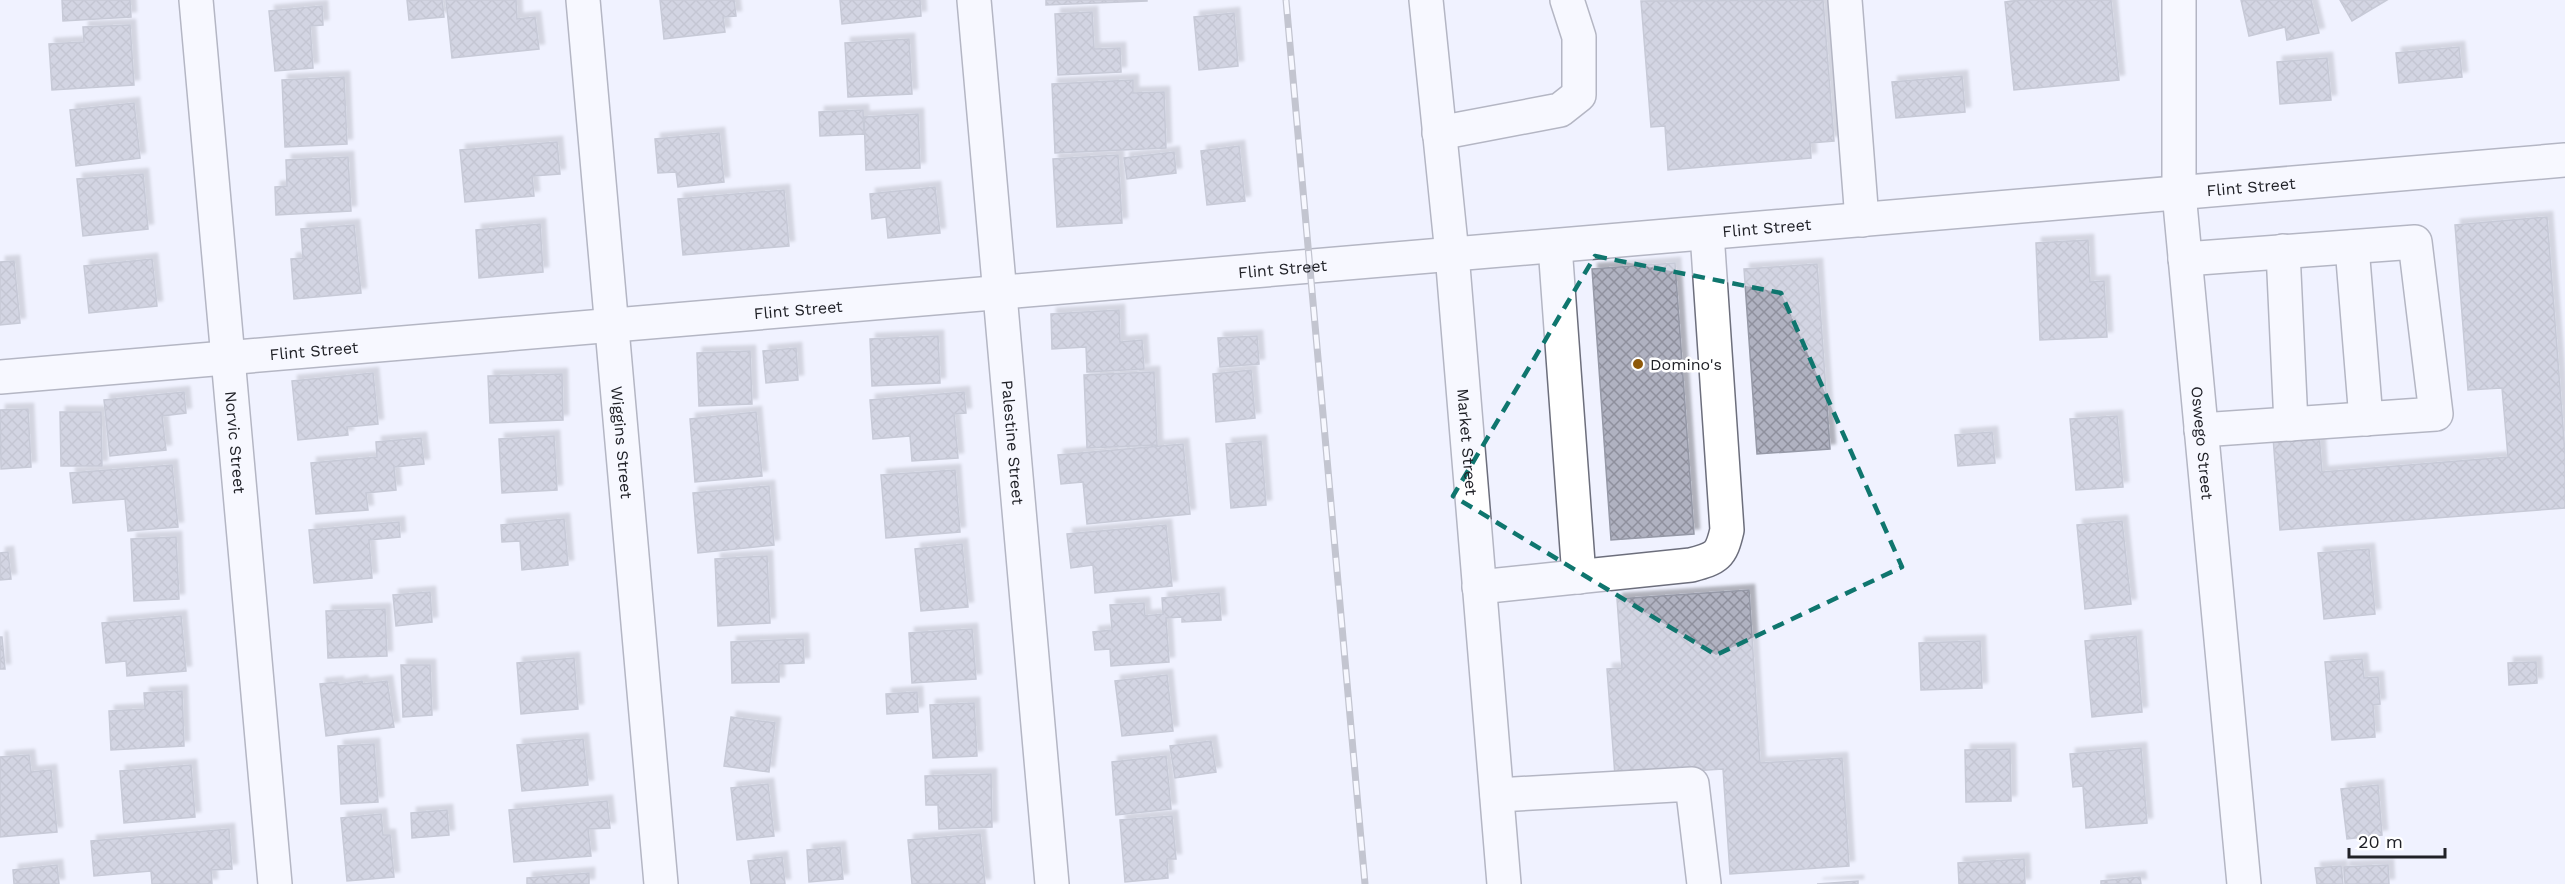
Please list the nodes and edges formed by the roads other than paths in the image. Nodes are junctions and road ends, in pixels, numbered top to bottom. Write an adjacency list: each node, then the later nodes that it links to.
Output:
1 (196, 0): 20 (street, Norvic Street)
2 (584, 0): 19 (street, Wiggins Street)
3 (974, 0): 18 (street, Palestine Street)
4 (1426, 0): 8 (street, Market Street)
5 (1567, 0): 8 (street)
6 (1845, 0): 11 (street)
7 (2179, 0): 10 (street, Oswego Street)
8 (1439, 133): 16 (street, Market Street)
9 (2565, 160): 10 (street, Flint Street)
10 (2179, 193): 11 (street, Flint Street); 17 (street, Oswego Street)
11 (1862, 220): 12 (street, Flint Street)
12 (1707, 233): 13 (street, Flint Street); 25 (street)
13 (1554, 246): 16 (street, Flint Street); 25 (street)
14 (2352, 246): 15 (street); 22 (street); 22 (street)
15 (2283, 251): 17 (street); 23 (street)
16 (1452, 254): 18 (street, Flint Street); 26 (street, Market Street)
17 (2185, 259): 24 (street, Oswego Street)
18 (1000, 292): 19 (street, Flint Street); 30 (street, Palestine Street)
19 (612, 325): 20 (street, Flint Street); 29 (street, Wiggins Street)
20 (228, 358): 21 (street, Flint Street); 28 (street, Norvic Street)
21 (0, 377)
22 (2366, 419): 23 (street)
23 (2291, 424): 24 (street)
24 (2201, 430): 33 (street, Oswego Street)
25 (1579, 577): 26 (street)
26 (1479, 587): 27 (street, Market Street)
27 (1497, 795): 31 (street, Market Street); 32 (street)
28 (275, 884)
29 (661, 884)
30 (1052, 884)
31 (1504, 884)
32 (1704, 884)
33 (2244, 884)

